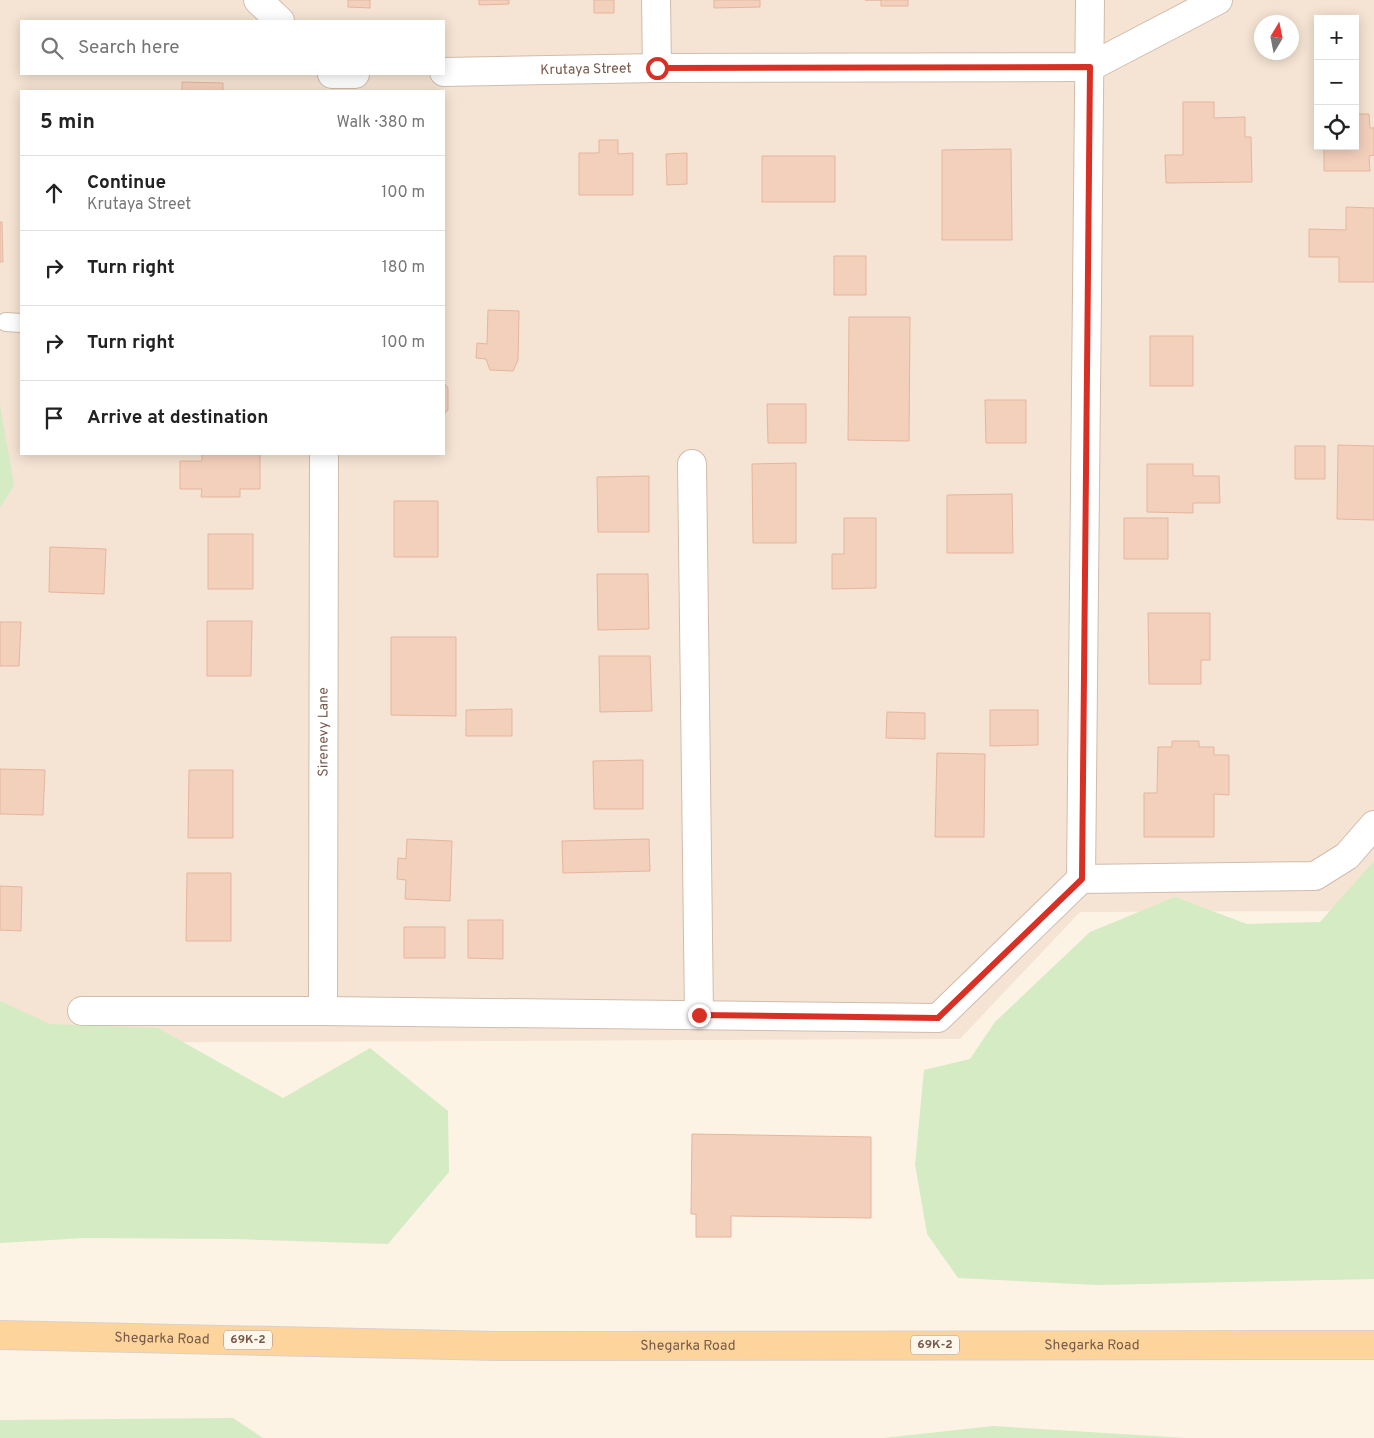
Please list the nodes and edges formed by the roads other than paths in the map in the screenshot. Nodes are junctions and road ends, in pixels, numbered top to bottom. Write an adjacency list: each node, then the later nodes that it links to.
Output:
1 (258, 0): 5 (street)
2 (656, 0): 7 (street)
3 (1090, 0): 6 (street)
4 (1218, 0): 6 (street)
5 (279, 20)
6 (1090, 67): 7 (street, Krutaya Street); 14 (street)
7 (657, 68): 8 (street, Krutaya Street)
8 (445, 72)
9 (333, 75): 10 (street)
10 (332, 90)
11 (324, 455): 16 (street, Sirenevy Lane)
12 (692, 464): 17 (street)
13 (1374, 825): 14 (street)
14 (1082, 879): 17 (street)
15 (82, 1011): 16 (street)
16 (323, 1011): 17 (street)
17 (699, 1015)
18 (0, 1335): 19 (main road, Shegarka Road / 69К-2)
19 (1374, 1345)

